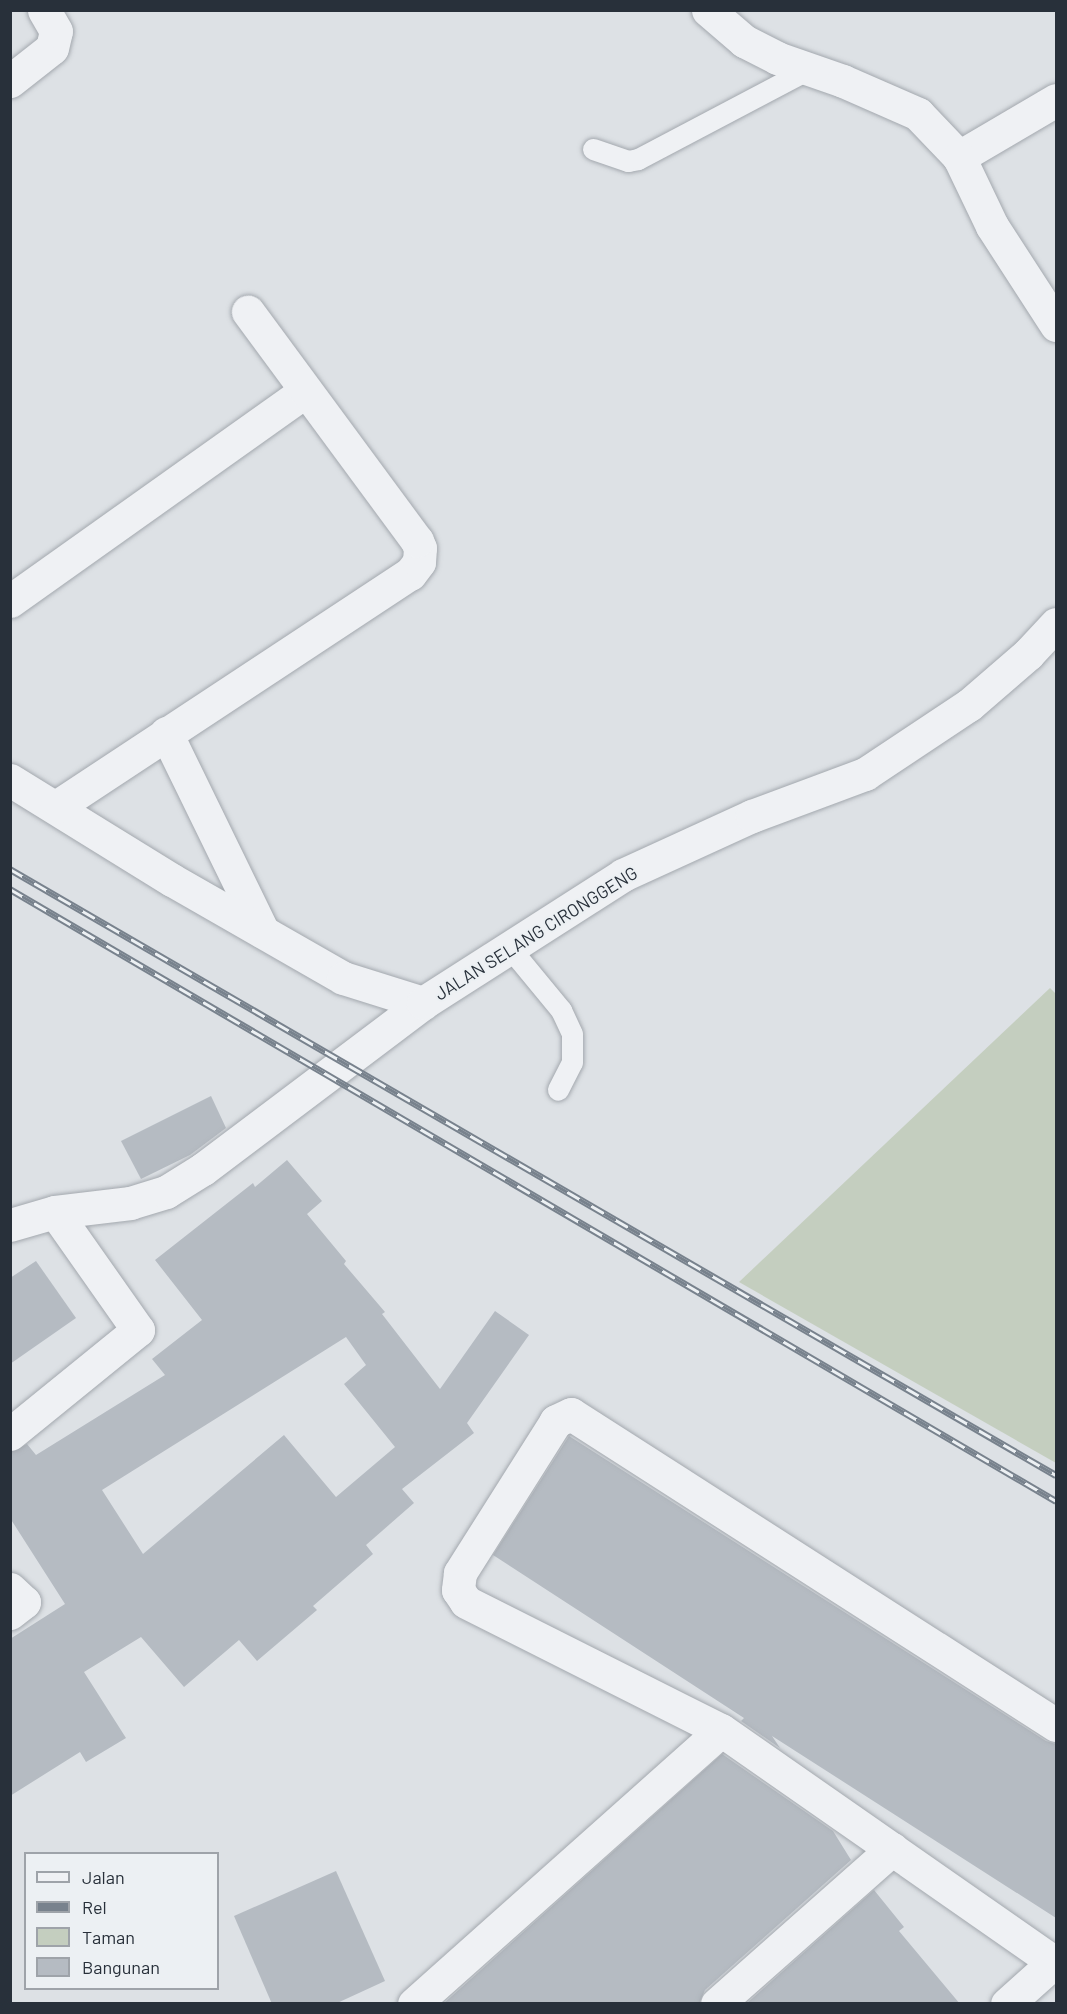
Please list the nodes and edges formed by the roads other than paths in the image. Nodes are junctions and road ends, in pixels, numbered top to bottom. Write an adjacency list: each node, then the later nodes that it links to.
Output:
1 (44, 10): 4 (street)
2 (708, 10): 3 (street)
3 (809, 69): 6 (lane); 7 (street)
4 (10, 81)
5 (1056, 100): 7 (street)
6 (593, 149)
7 (958, 157): 9 (street)
8 (248, 312): 10 (street)
9 (1056, 325)
10 (305, 391): 11 (street); 13 (street)
11 (10, 602)
12 (1056, 624): 17 (street, JALAN SELANG CIRONGGENG)
13 (166, 733): 15 (street); 16 (street)
14 (10, 780): 15 (street)
15 (56, 807): 16 (street)
16 (263, 932): 18 (street)
17 (508, 947): 18 (street, JALAN SELANG CIRONGGENG); 19 (lane)
18 (423, 1004): 20 (street, JALAN SELANG CIRONGGENG)
19 (558, 1090)
20 (55, 1212): 21 (street, JALAN SELANG CIRONGGENG); 22 (street)
21 (10, 1225)
22 (10, 1434)
23 (10, 1588): 24 (street)
24 (10, 1613)
25 (1056, 1725): 26 (street)
26 (721, 1730): 27 (street); 29 (street)
27 (892, 1849): 28 (street); 30 (street)
28 (1055, 1963): 31 (street)
29 (414, 2004)
30 (717, 2004)
31 (1007, 2004)

